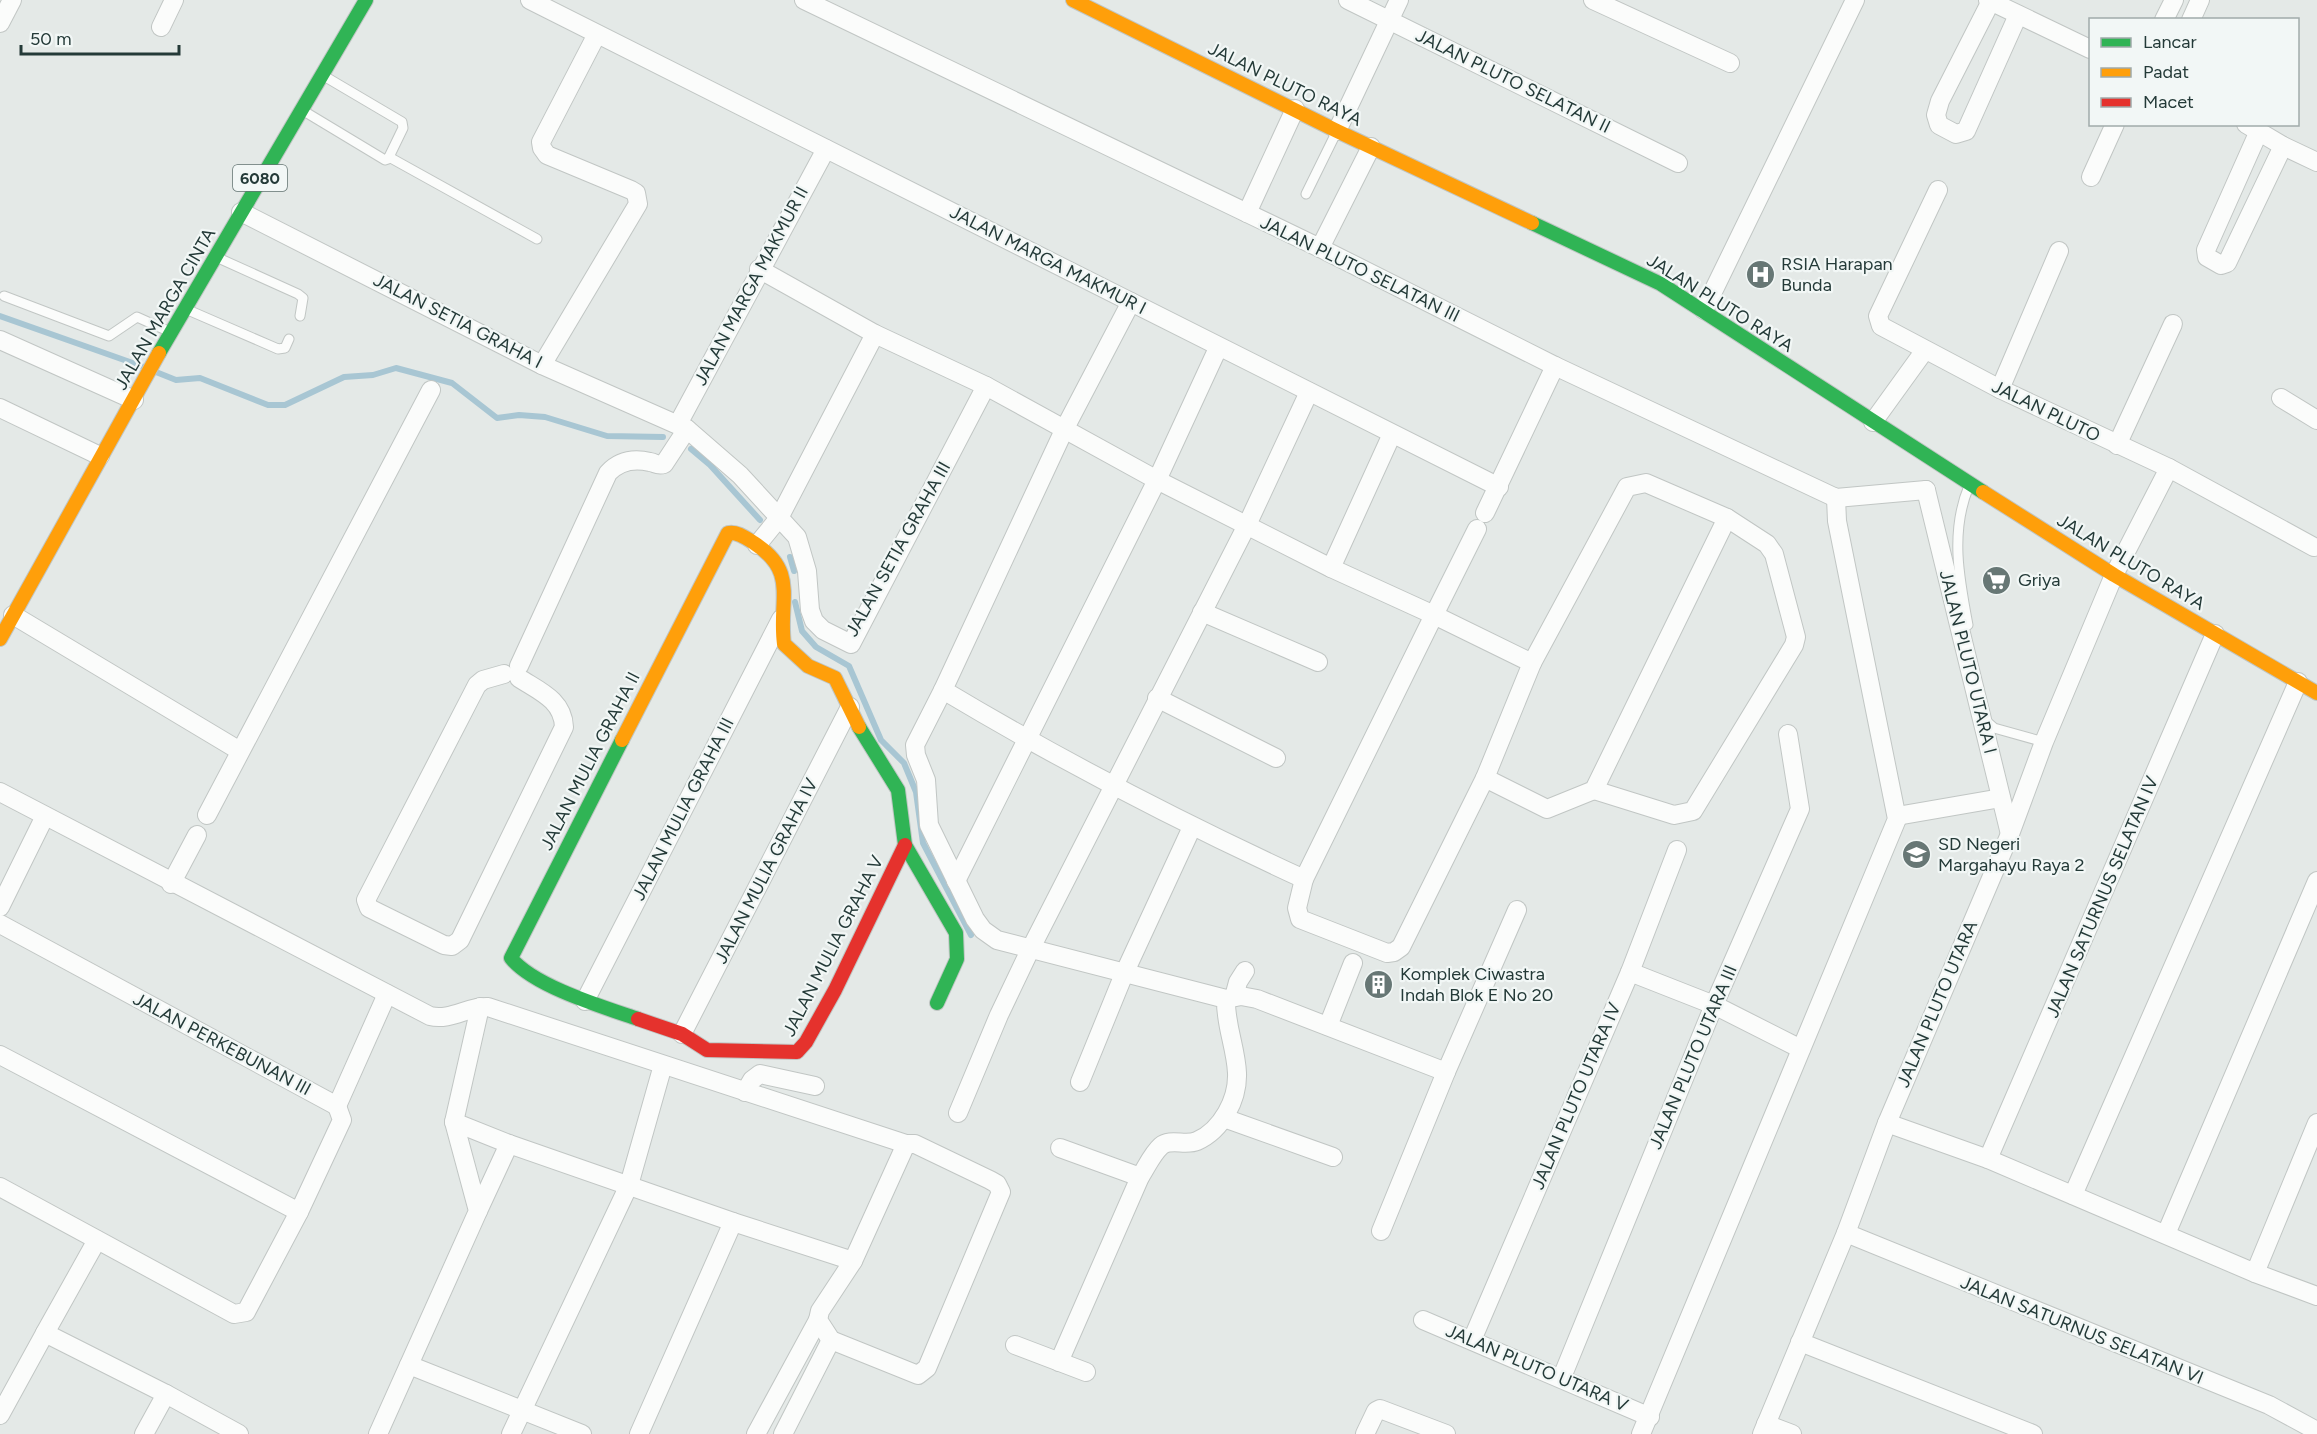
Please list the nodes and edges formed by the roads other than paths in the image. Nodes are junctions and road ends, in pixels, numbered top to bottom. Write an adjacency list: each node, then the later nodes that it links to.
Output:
1 (12, 0): 18 (street)
2 (174, 0): 19 (street)
3 (530, 0): 20 (street, JALAN MARGA MAKMUR I)
4 (804, 0): 39 (street, JALAN PLUTO SELATAN III)
5 (1072, 0): 25 (street, JALAN PLUTO RAYA)
6 (1348, 0): 17 (street, JALAN PLUTO SELATAN II)
7 (1399, 0): 17 (street)
8 (1593, 0): 22 (street)
9 (1855, 0): 48 (street)
10 (2174, 0): 15 (street)
11 (2200, 0): 16 (street)
12 (1989, 1): 14 (street); 14 (street)
13 (360, 2): 23 (street, JALAN MARGA CINTA / 6080)
14 (2018, 15): 21 (street)
15 (2165, 18)
16 (2192, 18)
17 (1390, 20): 28 (street); 34 (street, JALAN PLUTO SELATAN II)
18 (0, 23)
19 (160, 27)
20 (596, 36): 31 (street, JALAN MARGA MAKMUR I); 57 (street)
21 (2089, 48)
22 (1730, 63)
23 (321, 75): 24 (street, JALAN MARGA CINTA / 6080); 32 (lane)
24 (300, 109): 32 (lane); 38 (street, JALAN MARGA CINTA / 6080)
25 (1295, 109): 28 (street, JALAN PLUTO RAYA); 39 (street)
26 (2114, 126): 35 (street)
27 (2253, 128): 29 (street); 29 (street)
28 (1337, 131): 30 (street, JALAN PLUTO RAYA); 37 (lane)
29 (2283, 146): 33 (street)
30 (1371, 147): 41 (street); 48 (street, JALAN PLUTO RAYA)
31 (826, 149): 44 (street, JALAN MARGA MAKMUR II); 46 (street, JALAN MARGA MAKMUR I)
32 (389, 157): 40 (lane)
33 (2317, 162)
34 (1678, 163)
35 (2091, 177)
36 (1938, 190): 56 (street, JALAN PLUTO)
37 (1306, 194)
38 (240, 212): 43 (street, JALAN MARGA CINTA / 6080); 57 (street, JALAN SETIA GRAHA I)
39 (1247, 213): 41 (street, JALAN PLUTO SELATAN III)
40 (537, 239)
41 (1320, 248): 58 (street, JALAN PLUTO SELATAN III)
42 (2059, 251): 60 (street)
43 (216, 257): 47 (street, JALAN MARGA CINTA / 6080); 49 (lane)
44 (759, 269): 52 (street); 68 (street, JALAN MARGA MAKMUR II)
45 (4, 296): 51 (lane)
46 (1131, 302): 55 (street, JALAN MARGA MAKMUR I); 69 (street)
47 (186, 309): 51 (street, JALAN MARGA CINTA / 6080); 53 (lane)
48 (1704, 310): 67 (street, JALAN PLUTO RAYA)
49 (300, 316)
50 (2174, 324): 71 (street)
51 (173, 333): 62 (street, JALAN MARGA CINTA / 6080)
52 (875, 334): 59 (street); 80 (street)
53 (289, 339)
54 (0, 340): 62 (street)
55 (1218, 348): 63 (street, JALAN MARGA MAKMUR I); 75 (street)
56 (1926, 350): 60 (street, JALAN PLUTO); 67 (street)
57 (542, 364): 68 (street, JALAN SETIA GRAHA I)
58 (1555, 366): 76 (street); 79 (street, JALAN PLUTO SELATAN III)
59 (986, 386): 69 (street); 80 (street, JALAN SETIA GRAHA III)
60 (2000, 389): 71 (street, JALAN PLUTO)
61 (431, 390): 104 (street)
62 (138, 392): 72 (street, JALAN MARGA CINTA / 6080)
63 (1309, 392): 70 (street, JALAN MARGA MAKMUR I); 82 (street)
64 (2281, 398): 66 (street)
65 (0, 408): 72 (street)
66 (2317, 420)
67 (1873, 422): 73 (street, JALAN PLUTO RAYA)
68 (683, 427): 80 (street, JALAN SETIA GRAHA I); 95 (street, JALAN MARGA MAKMUR II)
69 (1065, 428): 75 (street); 97 (street)
70 (1392, 434): 76 (street, JALAN MARGA MAKMUR I); 85 (street)
71 (2117, 445): 74 (street, JALAN PLUTO)
72 (100, 456): 88 (street, JALAN MARGA CINTA / 6080)
73 (1941, 463): 77 (street, JALAN PLUTO RAYA); 78 (street)
74 (2169, 468): 84 (street, JALAN PLUTO); 86 (street)
75 (1157, 480): 82 (street); 102 (street)
76 (1499, 487): 89 (street)
77 (1968, 489): 86 (street, JALAN PLUTO RAYA); 103 (lane)
78 (1927, 494): 79 (street); 110 (street, JALAN PLUTO UTARA I)
79 (1836, 498): 113 (street)
80 (779, 518): 83 (street)
81 (1727, 518): 94 (street); 108 (street); 108 (street)
82 (1247, 525): 85 (street); 87 (street)
83 (757, 545): 90 (street); 133 (street, JALAN MULIA GRAHA II)
84 (2314, 547)
85 (1331, 568): 89 (street)
86 (2114, 575): 91 (street, JALAN PLUTO RAYA); 103 (street, JALAN PLUTO UTARA)
87 (1202, 612): 93 (street); 99 (street)
88 (13, 615): 92 (street, JALAN MARGA CINTA / 6080); 104 (street)
89 (1434, 615): 94 (street); 119 (street)
90 (782, 617): 100 (street); 133 (street, JALAN MULIA GRAHA III)
91 (2215, 634): 96 (street, JALAN PLUTO RAYA); 156 (street, JALAN SATURNUS SELATAN IV)
92 (0, 639)
93 (1318, 662)
94 (1532, 663): 106 (street)
95 (514, 673): 95 (street)
96 (2298, 682): 98 (street, JALAN PLUTO RAYA); 160 (street)
97 (943, 690): 102 (street); 120 (street)
98 (2317, 693)
99 (1157, 698): 105 (street); 107 (street)
100 (850, 707): 117 (street); 138 (street, JALAN MULIA GRAHA IV)
101 (1788, 735): 135 (street, JALAN PLUTO UTARA III)
102 (1026, 740): 107 (street); 120 (street)
103 (2044, 742): 116 (street, JALAN PLUTO UTARA)
104 (240, 751): 111 (street)
105 (1276, 758)
106 (1485, 778): 108 (street); 119 (street)
107 (1113, 787): 114 (street); 126 (street)
108 (1594, 790)
109 (0, 792): 112 (street)
110 (2001, 798): 113 (street); 116 (street, JALAN PLUTO UTARA I)
111 (207, 815)
112 (45, 816): 122 (street); 123 (street)
113 (1898, 816): 139 (street)
114 (1192, 827): 119 (street); 130 (street)
115 (197, 834): 122 (street)
116 (2010, 834): 150 (street, JALAN PLUTO UTARA)
117 (905, 845): 134 (street); 138 (street, JALAN MULIA GRAHA V)
118 (1677, 850): 129 (street, JALAN PLUTO UTARA IV)
119 (1304, 879)
120 (956, 881): 126 (street)
121 (2317, 881): 166 (street)
122 (171, 884): 131 (street)
123 (0, 907)
124 (1517, 910): 142 (street)
125 (0, 924): 146 (street, JALAN PERKEBUNAN III)
126 (1030, 950): 130 (street); 147 (street)
127 (1353, 963): 137 (street)
128 (1245, 971): 132 (street)
129 (1630, 972): 135 (street); 175 (street, JALAN PLUTO UTARA IV)
130 (1124, 974): 132 (street); 143 (street)
131 (387, 994): 136 (street); 146 (street)
132 (1230, 998): 137 (street); 148 (street)
133 (585, 1001): 138 (street)
134 (937, 1003)
135 (1714, 1005): 139 (street); 181 (street, JALAN PLUTO UTARA III)
136 (480, 1007): 141 (street); 149 (street)
137 (1328, 1026): 142 (street)
138 (682, 1034)
139 (1801, 1049): 185 (street)
140 (0, 1055): 162 (street)
141 (663, 1065): 145 (street); 158 (street)
142 (1446, 1072): 164 (street)
143 (1080, 1082)
144 (815, 1086): 145 (street)
145 (745, 1092): 153 (street)
146 (337, 1106): 162 (street)
147 (958, 1113)
148 (1224, 1118): 155 (street); 157 (street)
149 (454, 1122): 152 (street); 161 (street)
150 (1887, 1123): 156 (street); 165 (street, JALAN PLUTO UTARA)
151 (2317, 1123): 169 (street)
152 (509, 1144): 158 (street); 161 (street)
153 (906, 1144): 168 (street); 174 (street)
154 (1060, 1148): 157 (street)
155 (1334, 1156)
156 (1988, 1159): 160 (street)
157 (1140, 1177): 178 (street)
158 (630, 1185): 163 (street); 183 (street)
159 (0, 1187): 167 (street)
160 (2073, 1195): 166 (street)
161 (478, 1211): 179 (street)
162 (299, 1212): 167 (street)
163 (733, 1222): 168 (street); 193 (street)
164 (1382, 1231)
165 (1846, 1233): 176 (street, JALAN PLUTO UTARA); 187 (street, JALAN SATURNUS SELATAN VI)
166 (2166, 1234): 169 (street)
167 (97, 1240): 173 (street)
168 (853, 1261): 171 (street)
169 (2255, 1273): 170 (street)
170 (2317, 1296)
171 (818, 1320): 174 (street); 194 (street)
172 (1423, 1320): 175 (street, JALAN PLUTO UTARA V)
173 (45, 1333): 182 (street); 184 (street)
174 (831, 1340): 195 (street)
175 (1472, 1340): 181 (street, JALAN PLUTO UTARA V)
176 (1800, 1342): 186 (street, JALAN PLUTO UTARA); 200 (street)
177 (1015, 1345): 178 (street)
178 (1059, 1362): 180 (street)
179 (409, 1365): 183 (street); 190 (street)
180 (1086, 1372)
181 (1562, 1377): 185 (street, JALAN PLUTO UTARA V)
182 (166, 1394): 188 (street); 189 (street)
183 (521, 1411): 191 (street); 192 (street)
184 (0, 1415)
185 (1650, 1417): 198 (street)
186 (1764, 1429): 199 (street)
187 (2317, 1432)
188 (144, 1434)
189 (239, 1434)
190 (378, 1434)
191 (511, 1434)
192 (582, 1434)
193 (639, 1434)
194 (757, 1434)
195 (783, 1434)
196 (1365, 1434): 197 (street)
197 (1446, 1434)
198 (1641, 1434)
199 (1792, 1434)
200 (2033, 1434)

